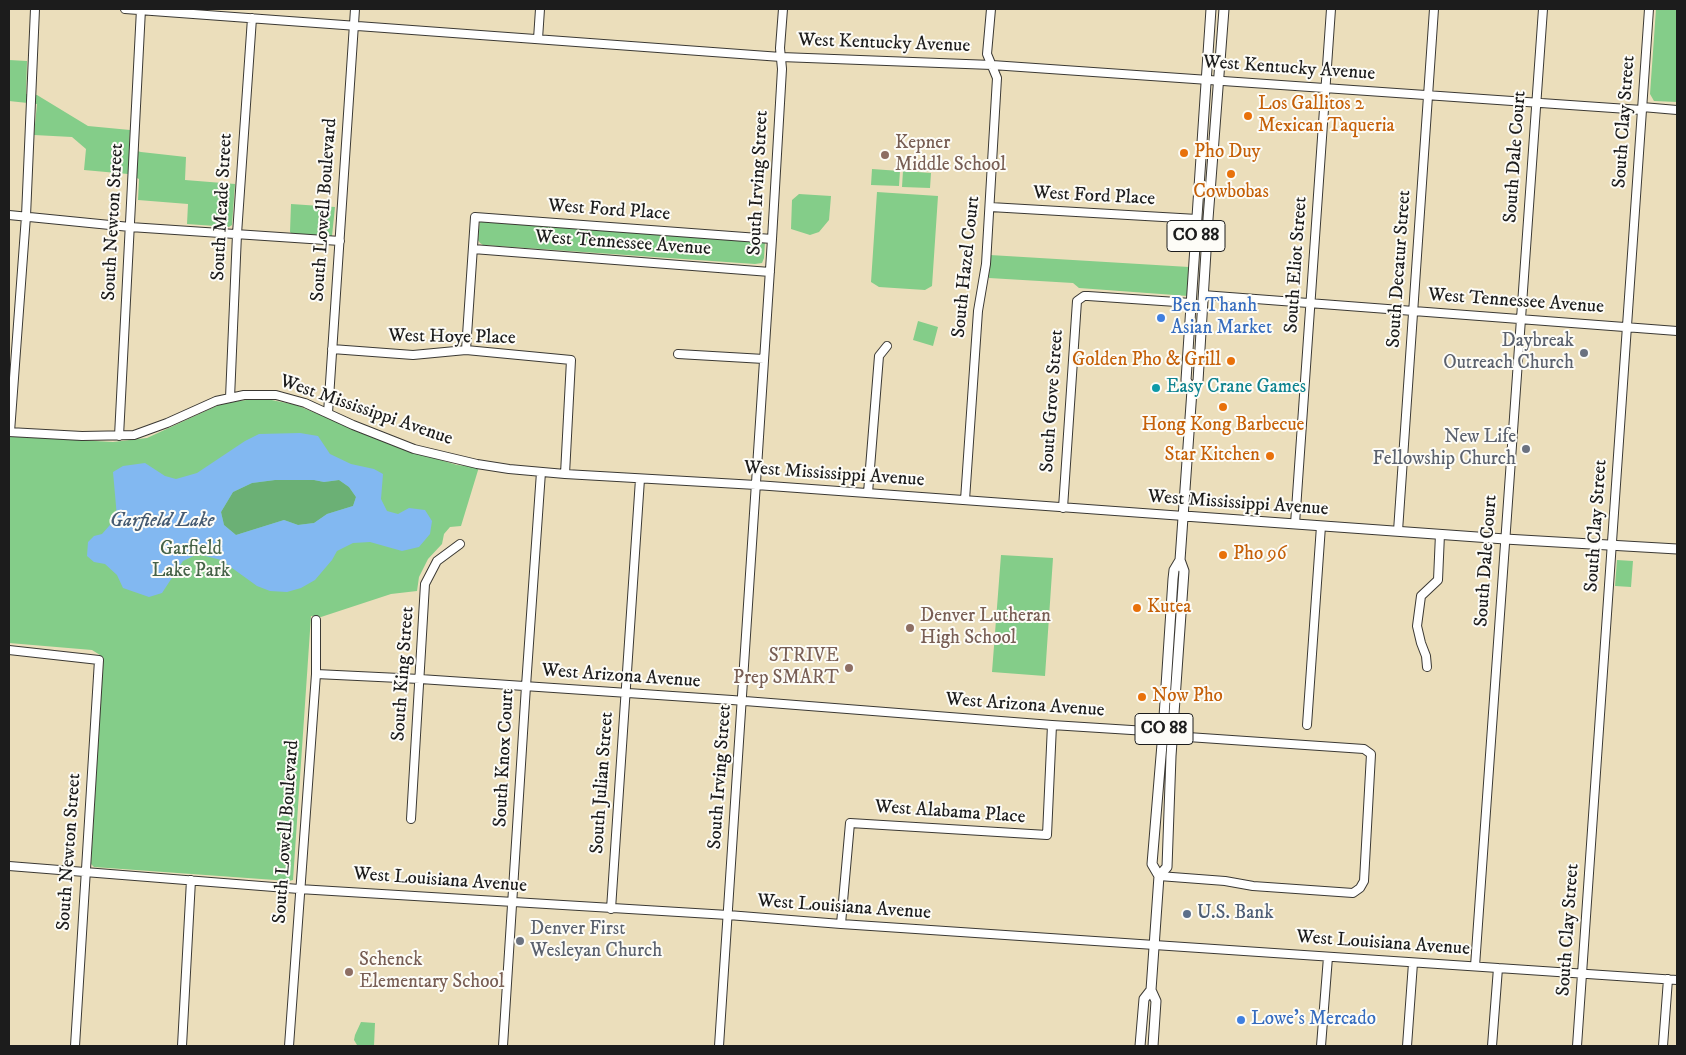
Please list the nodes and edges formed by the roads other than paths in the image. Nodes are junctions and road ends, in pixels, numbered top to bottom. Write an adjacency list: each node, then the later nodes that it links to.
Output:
1 (35, 9): 28 (street)
2 (125, 9): 3 (street, West Kentucky Avenue)
3 (141, 9): 14 (street, West Kentucky Avenue); 30 (street, South Newton Street)
4 (355, 9): 15 (street, South Lowell Boulevard)
5 (540, 9): 16 (street)
6 (783, 9): 17 (street, South Irving Street)
7 (991, 9): 18 (street, South Hazel Court)
8 (1211, 9): 19 (main road, CO 88)
9 (1224, 9): 20 (main road, CO 88)
10 (1331, 9): 21 (street, South Eliot Street)
11 (1434, 9): 22 (street, South Decatur Street)
12 (1543, 9): 23 (street, South Dale Court)
13 (1649, 9): 24 (street, South Clay Street)
14 (252, 18): 15 (street, West Kentucky Avenue); 31 (street, South Meade Street)
15 (354, 26): 16 (street, West Kentucky Avenue); 33 (street, South Lowell Boulevard)
16 (538, 39): 17 (street, West Kentucky Avenue)
17 (781, 57): 18 (street, West Kentucky Avenue); 32 (street, South Irving Street)
18 (992, 65): 19 (street, West Kentucky Avenue); 26 (street, South Hazel Court)
19 (1206, 80): 20 (street, West Kentucky Avenue); 29 (main road, CO 88)
20 (1219, 80): 21 (street, West Kentucky Avenue); 36 (main road, CO 88)
21 (1326, 88): 22 (street, West Kentucky Avenue); 38 (street, South Eliot Street)
22 (1428, 95): 23 (street, West Kentucky Avenue); 39 (street, South Decatur Street)
23 (1536, 103): 24 (street, West Kentucky Avenue); 40 (street, South Dale Court)
24 (1642, 109): 25 (street, West Kentucky Avenue); 41 (street, South Clay Street)
25 (1677, 110)
26 (990, 207): 29 (street, West Ford Place); 58 (street, South Hazel Court)
27 (9, 215): 28 (street)
28 (26, 216): 30 (street); 51 (street)
29 (1197, 219): 37 (main road, CO 88)
30 (130, 227): 31 (street); 52 (street, South Newton Street)
31 (237, 234): 33 (street); 49 (street, South Meade Street)
32 (772, 239): 34 (street, West Ford Place); 35 (street, South Irving Street)
33 (340, 241): 44 (street, South Lowell Boulevard)
34 (473, 249): 35 (street, West Tennessee Avenue); 45 (street)
35 (770, 272): 47 (street, South Irving Street)
36 (1203, 295): 38 (street, West Tennessee Avenue); 48 (main road, CO 88)
37 (1191, 303): 48 (main road, CO 88); 59 (street, South Grove Street)
38 (1311, 303): 39 (street, West Tennessee Avenue); 61 (street, South Eliot Street)
39 (1414, 311): 40 (street, West Tennessee Avenue); 63 (street, South Decatur Street)
40 (1521, 318): 41 (street, West Tennessee Avenue); 65 (street, South Dale Court)
41 (1627, 326): 42 (street, West Tennessee Avenue); 67 (street, South Clay Street)
42 (1677, 331)
43 (887, 346): 57 (street)
44 (332, 349): 45 (street, West Hoye Place); 50 (street, South Lowell Boulevard)
45 (466, 350): 54 (street, West Hoye Place)
46 (678, 354): 47 (street)
47 (764, 359): 56 (street, South Irving Street)
48 (1192, 390): 60 (main road, CO 88)
49 (230, 398): 50 (street, West Mississippi Avenue); 52 (street, West Mississippi Avenue)
50 (328, 413): 53 (street, West Mississippi Avenue)
51 (9, 432): 52 (street, West Mississippi Avenue)
52 (119, 436)
53 (542, 472): 54 (street, West Mississippi Avenue); 75 (street, South Knox Court)
54 (565, 474): 55 (street, West Mississippi Avenue)
55 (640, 479): 56 (street, West Mississippi Avenue); 76 (street, South Julian Street)
56 (756, 485): 57 (street, West Mississippi Avenue); 77 (street, South Irving Street)
57 (868, 493): 58 (street, West Mississippi Avenue)
58 (965, 500): 59 (street, West Mississippi Avenue)
59 (1063, 508): 60 (street, West Mississippi Avenue)
60 (1184, 516): 61 (main road, West Mississippi Avenue); 69 (main road, CO 88)
61 (1296, 524): 62 (main road, West Mississippi Avenue)
62 (1321, 526): 63 (main road, West Mississippi Avenue); 79 (street)
63 (1398, 532): 64 (main road, West Mississippi Avenue)
64 (1440, 534): 65 (main road, West Mississippi Avenue); 72 (street)
65 (1505, 539): 67 (main road, West Mississippi Avenue); 95 (street, South Dale Court)
66 (460, 544): 74 (street, South King Street)
67 (1612, 545): 68 (main road, West Mississippi Avenue); 97 (street, South Clay Street)
68 (1677, 549)
69 (1180, 560): 80 (main road, CO 88); 81 (main road, CO 88)
70 (316, 620): 73 (street, South Lowell Boulevard)
71 (9, 650): 84 (street, South Newton Street)
72 (1426, 667)
73 (316, 674): 74 (street, West Arizona Avenue); 87 (street, South Lowell Boulevard)
74 (420, 679): 75 (street, West Arizona Avenue); 82 (street, South King Street)
75 (526, 686): 76 (street, West Arizona Avenue); 88 (street, South Knox Court)
76 (625, 693): 77 (street, West Arizona Avenue); 89 (street, South Julian Street)
77 (742, 701): 78 (street, West Arizona Avenue); 90 (street, South Irving Street)
78 (1052, 725): 80 (street, West Arizona Avenue); 91 (street, West Alabama Place)
79 (1308, 725)
80 (1163, 732): 85 (main road, CO 88)
81 (1173, 736): 85 (main road, CO 88); 85 (street)
82 (411, 819)
83 (9, 866): 84 (street, West Louisiana Avenue)
84 (85, 871): 86 (street, West Louisiana Avenue); 101 (street, South Newton Street)
85 (1159, 876): 92 (main road, CO 88)
86 (192, 880): 87 (street, West Louisiana Avenue); 102 (street)
87 (299, 889): 88 (street, West Louisiana Avenue); 103 (street, South Lowell Boulevard)
88 (513, 902): 89 (street, West Louisiana Avenue); 104 (street, South Knox Court)
89 (611, 909): 90 (street, West Louisiana Avenue)
90 (728, 915): 91 (street, West Louisiana Avenue); 105 (street, South Irving Street)
91 (841, 924): 92 (street, West Louisiana Avenue)
92 (1155, 945): 93 (street, West Louisiana Avenue); 100 (main road, CO 88)
93 (1328, 957): 94 (street, West Louisiana Avenue); 108 (street)
94 (1413, 963): 95 (street, West Louisiana Avenue); 109 (street)
95 (1475, 966): 96 (street, West Louisiana Avenue)
96 (1498, 968): 97 (street, West Louisiana Avenue); 110 (street)
97 (1582, 973): 98 (street, West Louisiana Avenue); 111 (street, South Clay Street)
98 (1668, 980): 99 (street, West Louisiana Avenue); 112 (street)
99 (1677, 980)
100 (1151, 990): 106 (main road, CO 88); 107 (main road, CO 88)
101 (75, 1046)
102 (182, 1046)
103 (289, 1046)
104 (503, 1046)
105 (719, 1046)
106 (1140, 1046)
107 (1153, 1046)
108 (1321, 1046)
109 (1407, 1046)
110 (1492, 1046)
111 (1577, 1046)
112 (1663, 1046)

